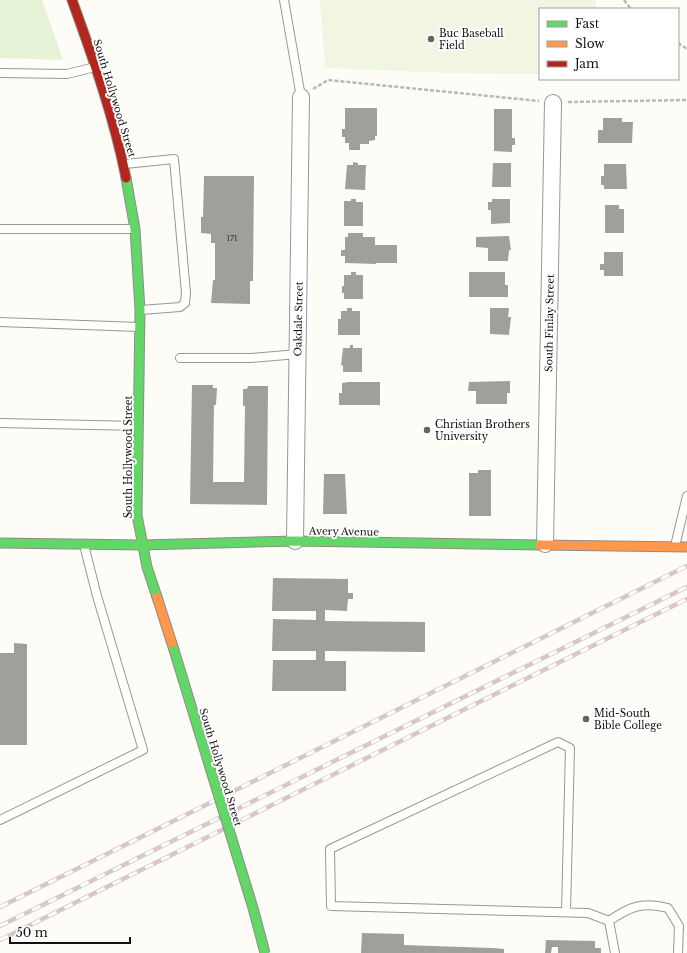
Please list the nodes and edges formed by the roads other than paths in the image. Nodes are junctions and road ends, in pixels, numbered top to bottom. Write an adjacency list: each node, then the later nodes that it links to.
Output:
1 (72, 0): 3 (main road, South Hollywood Street)
2 (284, 0): 5 (lane)
3 (96, 67): 4 (lane); 7 (main road, South Hollywood Street)
4 (0, 73)
5 (301, 97): 13 (street, Oakdale Street)
6 (553, 103): 21 (street, South Finlay Street)
7 (124, 164): 9 (main road, South Hollywood Street); 10 (lane)
8 (0, 229): 9 (lane)
9 (135, 229): 10 (main road, South Hollywood Street)
10 (140, 310): 12 (main road, South Hollywood Street)
11 (0, 322): 12 (lane)
12 (140, 327): 16 (main road, South Hollywood Street)
13 (298, 354): 14 (lane); 18 (street, Oakdale Street)
14 (180, 358)
15 (0, 423): 16 (lane)
16 (138, 426): 22 (main road, South Hollywood Street)
17 (687, 496): 23 (lane)
18 (295, 541): 21 (main road, Avery Avenue); 22 (main road, Avery Avenue)
19 (0, 543): 20 (main road, Avery Avenue)
20 (83, 544): 22 (main road, Avery Avenue); 25 (lane)
21 (545, 544): 23 (main road, Avery Avenue)
22 (142, 545): 28 (main road, South Hollywood Street, bridge)
23 (675, 547): 24 (main road, Avery Avenue)
24 (687, 547)
25 (0, 820)
26 (566, 912): 26 (lane); 27 (lane)
27 (609, 921): 29 (lane); 30 (lane)
28 (265, 953)
29 (615, 953)
30 (678, 953)

